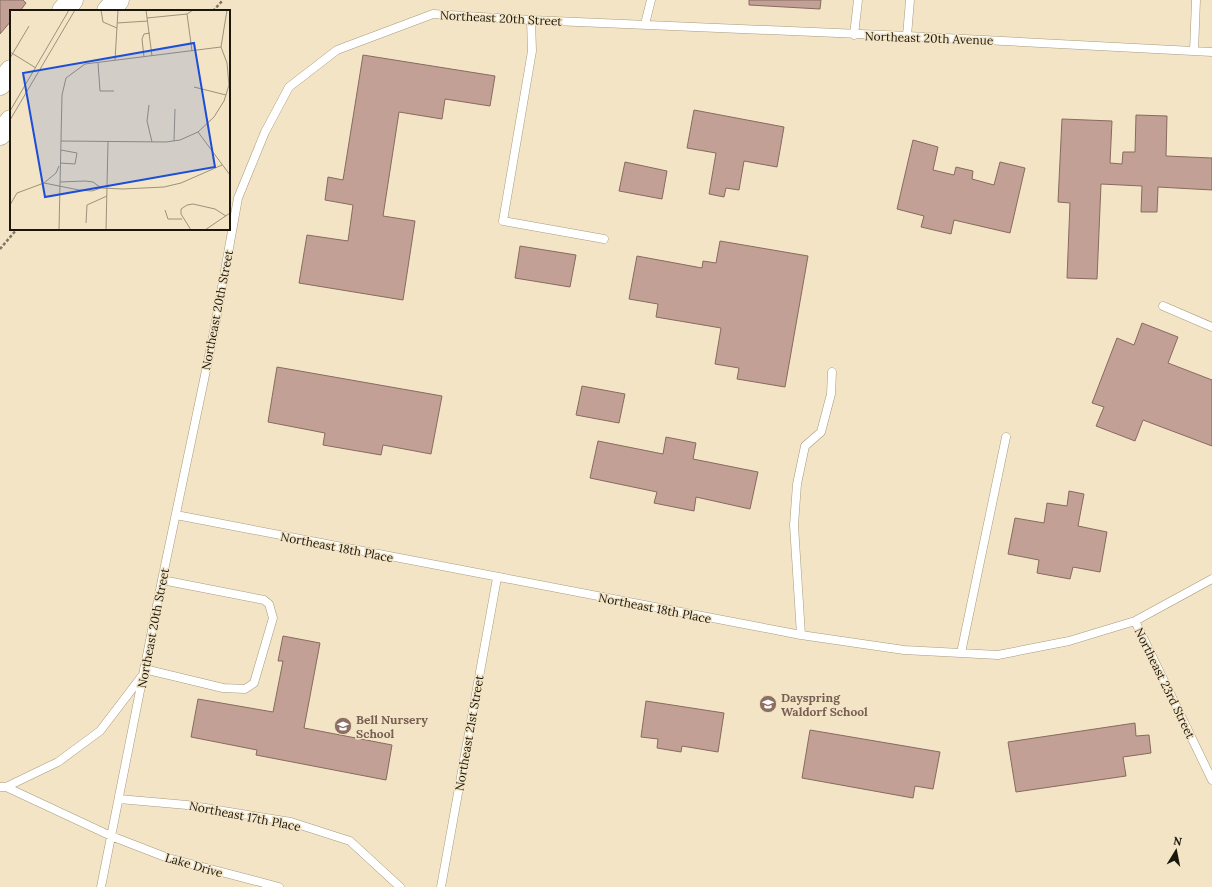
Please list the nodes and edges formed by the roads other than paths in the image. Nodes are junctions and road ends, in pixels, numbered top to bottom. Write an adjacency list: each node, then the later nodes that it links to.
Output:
1 (72, 0): 7 (highway)
2 (118, 0): 8 (highway)
3 (651, 0): 10 (lane)
4 (858, 0): 11 (lane)
5 (910, 0): 12 (lane)
6 (1196, 0): 13 (lane)
7 (64, 10)
8 (109, 10)
9 (531, 20): 10 (lane, Northeast 20th Street); 19 (lane); 24 (lane, Northeast 20th Street)
10 (645, 24): 11 (lane, Northeast 20th Avenue)
11 (854, 35): 12 (lane, Northeast 20th Avenue)
12 (907, 36): 13 (lane, Northeast 20th Avenue)
13 (1194, 51): 14 (lane, Northeast 20th Avenue)
14 (1212, 52)
15 (10, 72): 16 (highway)
16 (0, 84)
17 (10, 122): 18 (highway)
18 (0, 134)
19 (604, 239)
20 (1163, 306): 21 (lane)
21 (1212, 327)
22 (832, 372): 29 (lane)
23 (1006, 437): 30 (lane)
24 (176, 515): 25 (lane, Northeast 18th Place); 27 (lane, Northeast 20th Street)
25 (497, 578): 29 (lane, Northeast 18th Place); 39 (lane, Northeast 21st Street)
26 (1212, 579): 28 (lane, Northeast 23rd Street)
27 (162, 580): 31 (lane, Northeast 20th Street); 31 (lane)
28 (1135, 622): 30 (lane, Northeast 18th Place); 32 (lane, Northeast 23rd Street)
29 (801, 635): 30 (lane, Northeast 18th Place)
30 (961, 653)
31 (144, 672): 33 (lane); 34 (lane, Northeast 20th Street)
32 (1212, 780)
33 (3, 787): 35 (lane, Lake Drive)
34 (119, 799): 35 (lane, Northeast 20th Street); 38 (lane, Northeast 17th Place)
35 (111, 836): 36 (lane, Northeast 20th Street); 37 (lane, Lake Drive)
36 (101, 887)
37 (279, 887)
38 (399, 887)
39 (441, 887)

